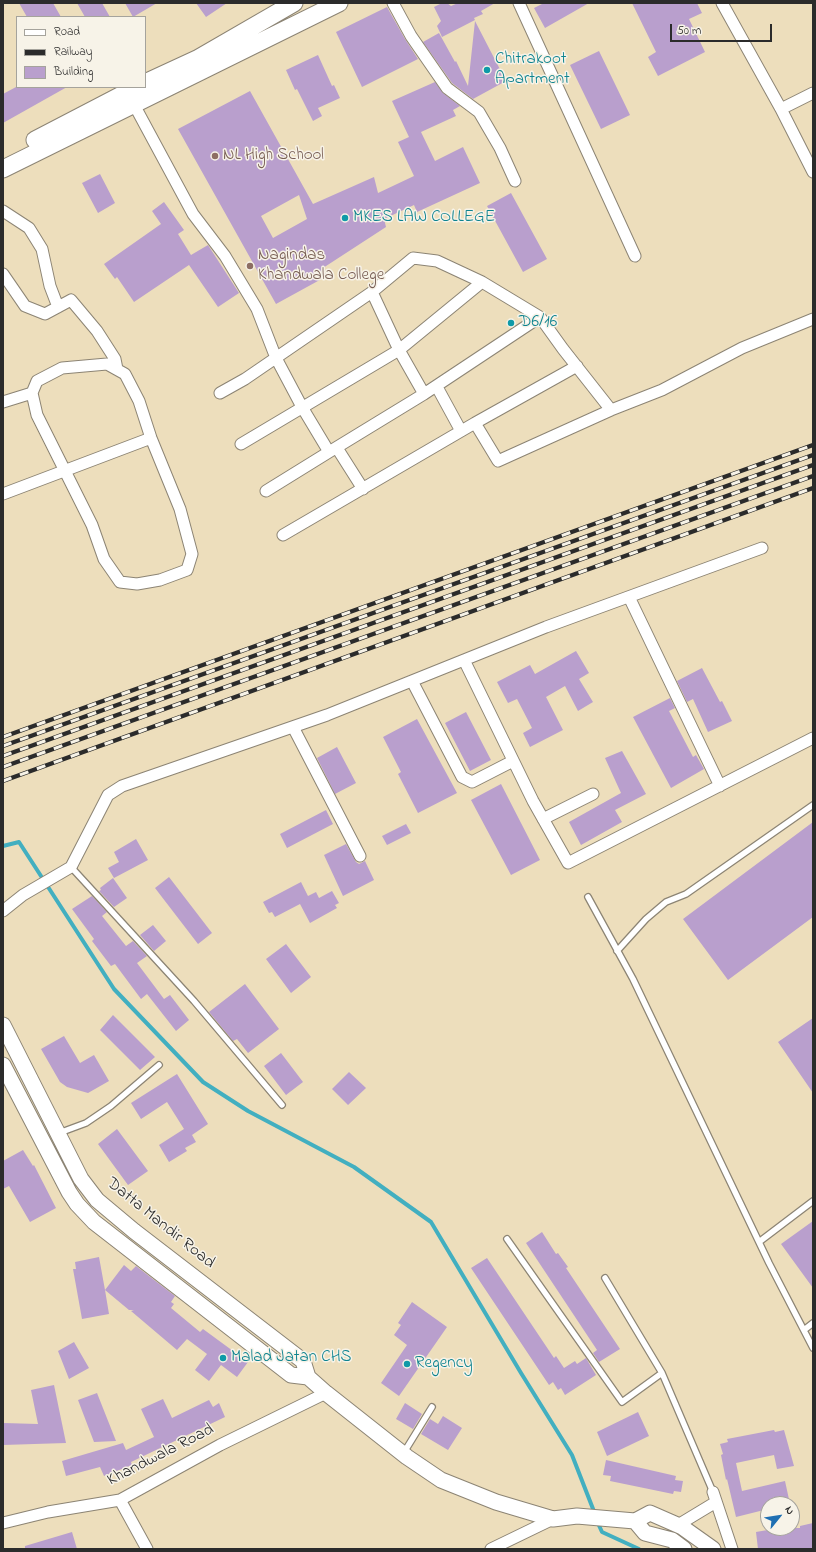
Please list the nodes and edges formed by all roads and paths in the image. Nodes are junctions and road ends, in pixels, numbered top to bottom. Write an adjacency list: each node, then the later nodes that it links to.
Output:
1 (294, 3): 6 (main road)
2 (393, 3): 15 (street)
3 (519, 3): 17 (street)
4 (722, 3): 11 (street)
5 (329, 5): 8 (main road)
6 (146, 83)
7 (145, 88): 10 (main road)
8 (146, 88)
9 (813, 93): 11 (street)
10 (132, 94): 12 (main road); 13 (main road); 25 (street)
11 (781, 109): 14 (street)
12 (3, 157)
13 (3, 169)
14 (813, 172)
15 (516, 181)
16 (3, 211): 21 (street)
17 (635, 256)
18 (3, 274): 21 (street)
19 (482, 282): 20 (street); 22 (street); 24 (street)
20 (372, 292): 24 (street); 25 (street)
21 (58, 307): 27 (street)
22 (540, 317): 26 (street); 28 (street)
23 (813, 319): 34 (street)
24 (399, 350): 31 (street); 33 (street)
25 (276, 358): 30 (street); 33 (street)
26 (577, 366): 34 (street); 35 (street)
27 (117, 369): 29 (street); 37 (street)
28 (437, 387): 31 (street); 36 (street)
29 (32, 393): 32 (street); 40 (street)
30 (220, 393)
31 (424, 394): 39 (street)
32 (3, 402)
33 (302, 407): 38 (street); 39 (street)
34 (611, 410): 35 (street)
35 (475, 423): 36 (street)
36 (461, 431): 41 (street)
37 (151, 438): 40 (street); 40 (street)
38 (241, 444)
39 (333, 450): 41 (street); 42 (street)
40 (64, 471): 43 (street)
41 (363, 489): 44 (street)
42 (266, 491)
43 (3, 494)
44 (283, 535)
45 (762, 548): 46 (street)
46 (629, 597): 47 (street); 52 (street)
47 (464, 660): 48 (street); 51 (street)
48 (412, 681): 49 (street); 51 (street)
49 (293, 727): 56 (street); 57 (street)
50 (813, 738): 52 (street)
51 (513, 761): 55 (street)
52 (720, 786): 55 (street)
53 (593, 794): 55 (street)
54 (813, 805): 60 (lane)
55 (543, 819)
56 (360, 856)
57 (71, 866): 59 (street); 64 (lane)
58 (588, 897): 60 (lane)
59 (3, 911)
60 (617, 951): 70 (lane)
61 (3, 1025): 65 (main road, Datta Mandir Road)
62 (3, 1065): 67 (main road)
63 (159, 1065): 65 (lane)
64 (282, 1105)
65 (58, 1133): 66 (main road, Datta Mandir Road)
66 (70, 1156): 67 (main road); 74 (main road, Datta Mandir Road)
67 (55, 1164): 76 (main road)
68 (813, 1201): 70 (lane)
69 (507, 1239): 77 (lane)
70 (759, 1242): 73 (lane)
71 (605, 1278): 77 (lane)
72 (813, 1323): 73 (lane)
73 (804, 1330): 75 (lane)
74 (286, 1348): 76 (main road); 78 (main road, Datta Mandir Road)
75 (813, 1348)
76 (275, 1363): 78 (main road)
77 (662, 1373): 82 (lane)
78 (308, 1377): 79 (main road, Datta Mandir Road)
79 (326, 1393): 81 (main road, Datta Mandir Road); 83 (street, Khandwala Road)
80 (432, 1407): 81 (lane)
81 (403, 1454): 85 (main road, Datta Mandir Road)
82 (714, 1497): 88 (street); 95 (street)
83 (120, 1500): 87 (street, Khandwala Road); 91 (street)
84 (650, 1513): 86 (main road); 88 (main road); 89 (main road)
85 (553, 1519): 86 (main road, Datta Mandir Road); 92 (street)
86 (635, 1521): 89 (main road)
87 (3, 1523)
88 (678, 1526): 94 (main road)
89 (645, 1533): 90 (main road)
90 (672, 1544): 93 (main road)
91 (147, 1549)
92 (491, 1549)
93 (684, 1549)
94 (713, 1549)
95 (732, 1549)

